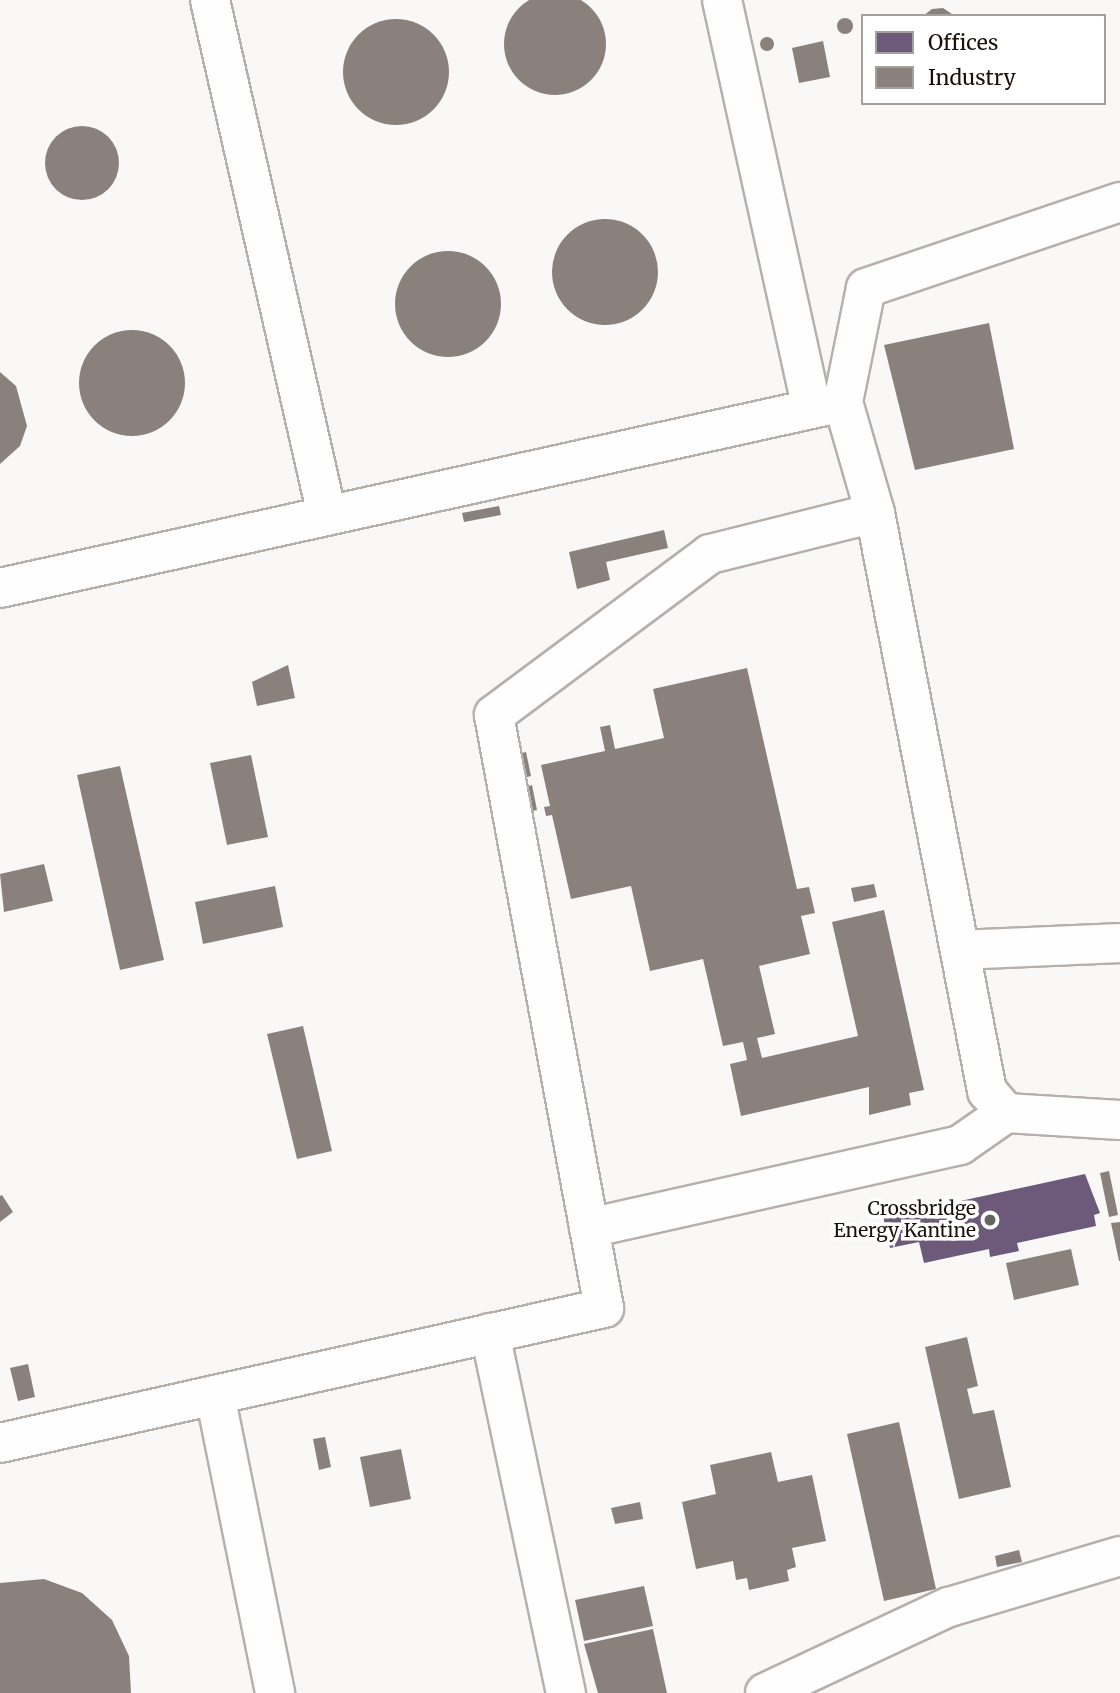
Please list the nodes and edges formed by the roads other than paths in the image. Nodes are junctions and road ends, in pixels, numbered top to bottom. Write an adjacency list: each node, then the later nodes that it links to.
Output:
1 (210, 0): 6 (lane)
2 (722, 0): 4 (lane)
3 (1120, 202): 4 (lane)
4 (828, 405): 5 (lane); 6 (lane)
5 (875, 513): 9 (lane); 12 (lane)
6 (327, 515): 7 (lane)
7 (0, 588)
8 (1120, 943): 9 (lane)
9 (960, 950): 10 (lane)
10 (997, 1102): 11 (lane); 12 (lane)
11 (1120, 1120)
12 (589, 1228): 13 (lane)
13 (490, 1334): 14 (lane); 18 (lane)
14 (215, 1395): 15 (lane); 17 (lane)
15 (0, 1443)
16 (1120, 1556): 19 (lane)
17 (275, 1693)
18 (566, 1693)
19 (765, 1693)

